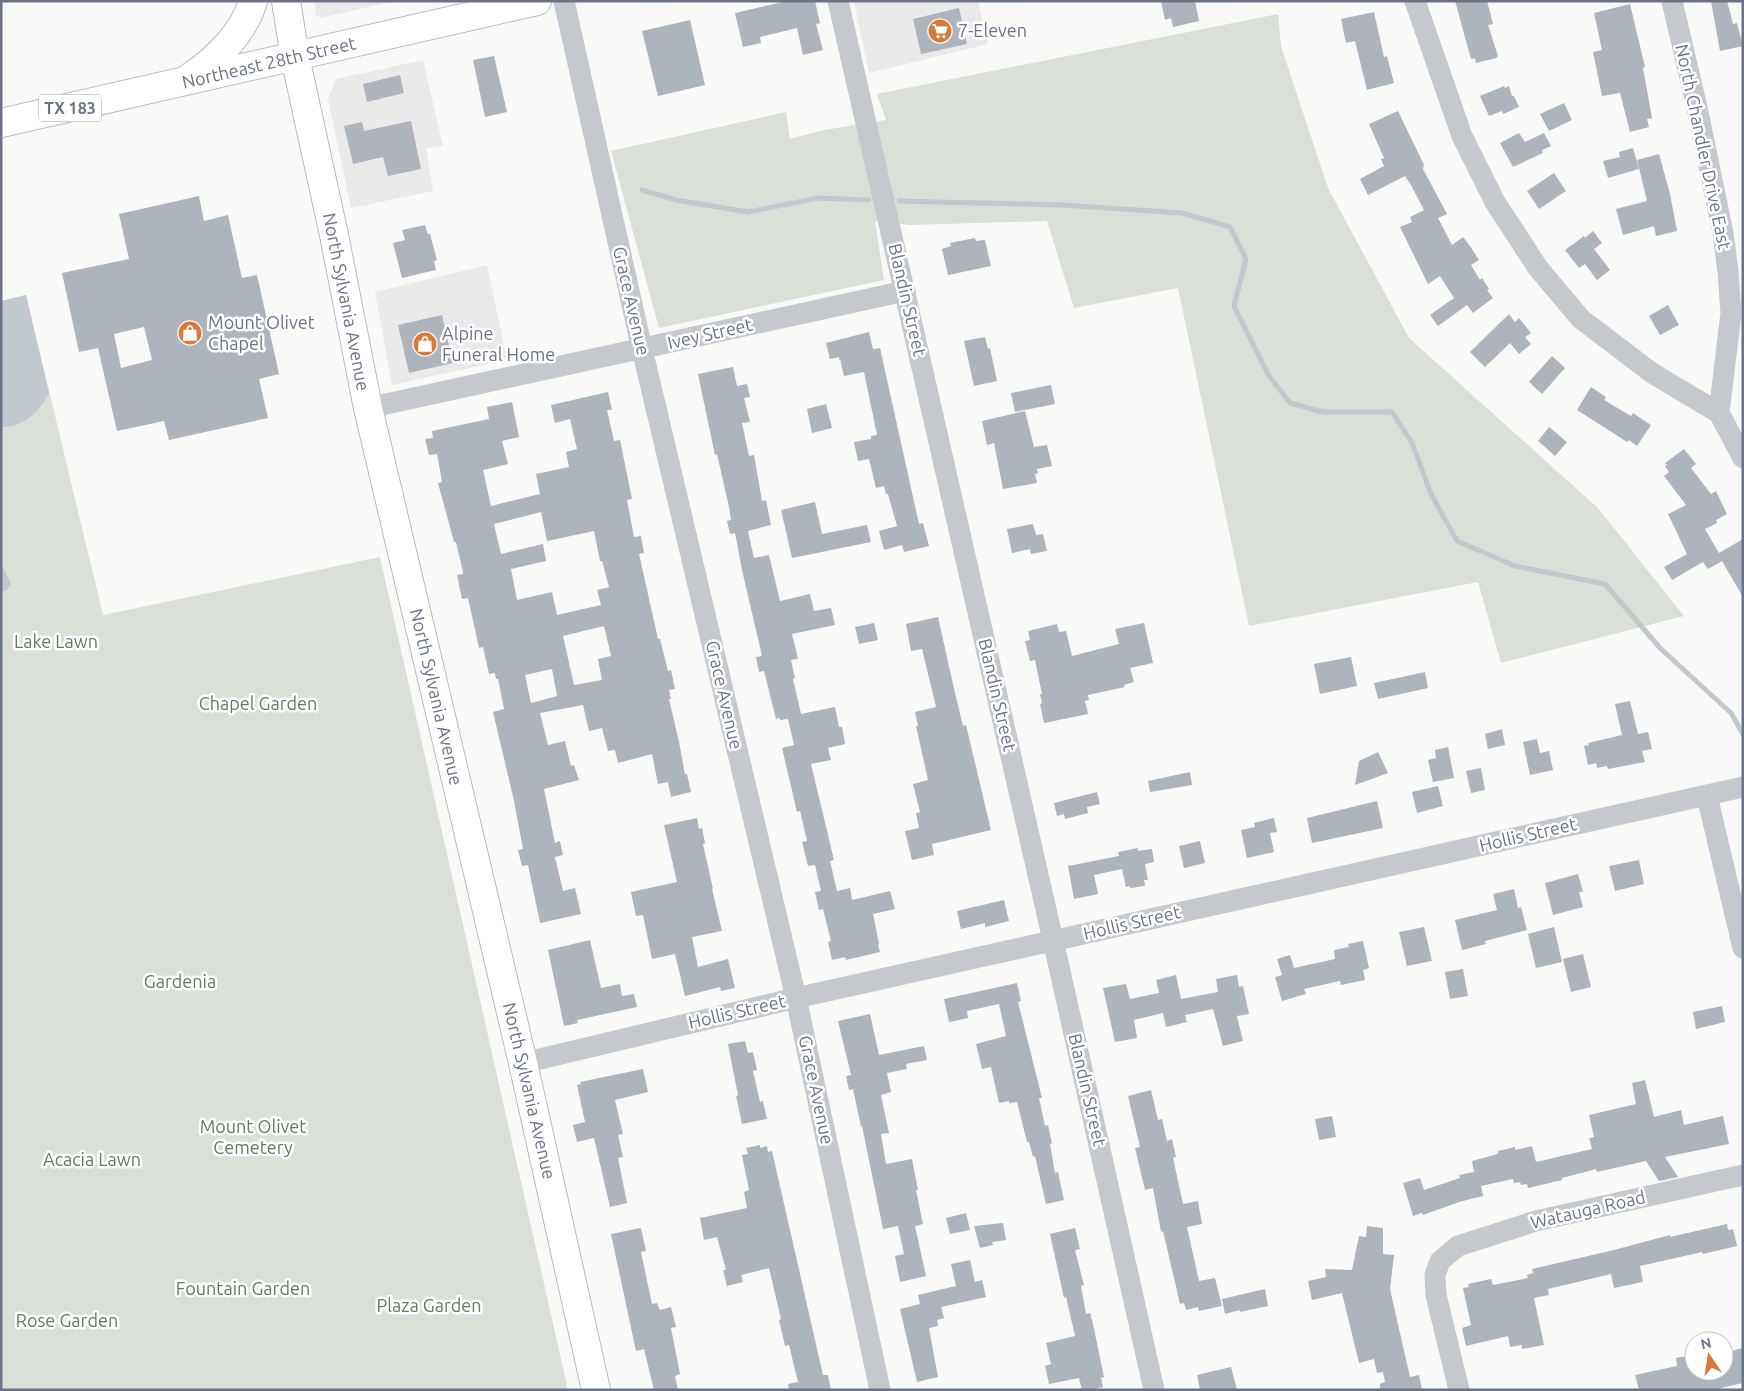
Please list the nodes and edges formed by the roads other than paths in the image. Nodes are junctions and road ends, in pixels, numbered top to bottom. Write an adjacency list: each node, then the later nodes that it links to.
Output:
1 (252, 1): 9 (main road)
2 (286, 1): 8 (main road, North Sylvania Avenue)
3 (537, 1): 8 (main road, Northeast 28th Street / TX 183)
4 (564, 1): 12 (street, Grace Avenue)
5 (838, 1): 11 (street, Blandin Street)
6 (1415, 1): 14 (street)
7 (1672, 1): 14 (street, North Chandler Drive East)
8 (295, 57): 9 (main road, Northeast 28th Street / TX 183); 13 (main road, North Sylvania Avenue)
9 (182, 83): 10 (main road, Northeast 28th Street / TX 183)
10 (1, 123)
11 (905, 291): 12 (street, Ivey Street); 18 (street, Blandin Street)
12 (642, 349): 13 (street, Ivey Street); 20 (street, Grace Avenue)
13 (368, 408): 21 (main road, North Sylvania Avenue)
14 (1719, 413): 15 (street)
15 (1743, 458)
16 (1743, 787): 17 (street, Hollis Street)
17 (1706, 796): 18 (street, Hollis Street); 19 (street)
18 (1053, 940): 20 (street, Hollis Street); 25 (street, Blandin Street)
19 (1743, 948)
20 (796, 998): 21 (street, Hollis Street); 24 (street, Grace Avenue)
21 (523, 1063): 23 (main road, North Sylvania Avenue)
22 (1743, 1175): 26 (street, Watauga Road)
23 (596, 1390)
24 (880, 1390)
25 (1154, 1390)
26 (1459, 1390)

